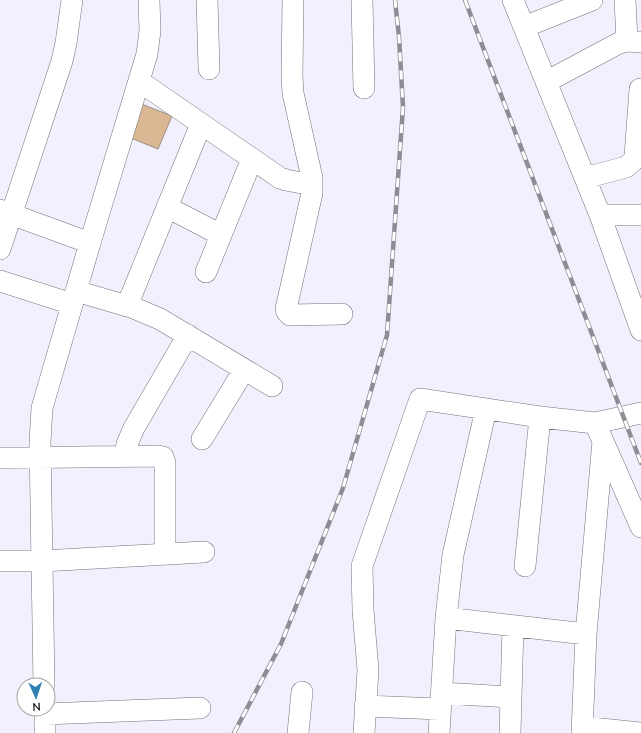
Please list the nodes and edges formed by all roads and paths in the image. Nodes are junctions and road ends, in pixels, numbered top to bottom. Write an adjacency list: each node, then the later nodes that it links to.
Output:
1 (72, 0): 22 (street)
2 (149, 0): 12 (street)
3 (207, 0): 11 (street)
4 (293, 0): 20 (street)
5 (362, 0): 14 (street)
6 (513, 0): 9 (street)
7 (592, 0): 9 (street)
8 (625, 0): 10 (street)
9 (524, 27): 13 (street)
10 (634, 42): 13 (street)
11 (209, 69)
12 (139, 81): 16 (street); 26 (street)
13 (546, 82): 19 (street)
14 (364, 88)
15 (640, 89): 17 (street)
16 (201, 124): 18 (street); 21 (street)
17 (639, 128): 19 (street)
18 (252, 159): 20 (street); 25 (street)
19 (585, 178): 23 (street)
20 (312, 185): 33 (street)
21 (167, 207): 25 (street); 32 (street)
22 (5, 212): 26 (street); 27 (street)
23 (600, 215): 24 (street); 30 (street)
24 (641, 215)
25 (221, 235): 28 (street)
26 (90, 243): 31 (street)
27 (0, 249)
28 (206, 272)
29 (0, 281): 31 (street)
30 (633, 288): 34 (street)
31 (74, 298): 32 (street); 45 (street)
32 (127, 306): 35 (street)
33 (342, 314)
34 (641, 330)
35 (188, 336): 36 (street); 43 (street)
36 (244, 370): 37 (street); 42 (street)
37 (272, 386)
38 (486, 409): 40 (street); 52 (street); 59 (street)
39 (641, 413): 41 (street)
40 (540, 417): 41 (street); 51 (street)
41 (599, 432): 46 (street); 54 (street)
42 (202, 439)
43 (125, 456): 45 (street); 48 (street)
44 (0, 458): 45 (street)
45 (40, 458): 50 (street)
46 (641, 527)
47 (204, 552): 48 (street)
48 (165, 554): 50 (street)
49 (0, 561): 50 (street)
50 (42, 561): 55 (street)
51 (525, 566)
52 (446, 618): 53 (street); 58 (street)
53 (512, 626): 54 (street); 57 (street)
54 (586, 634): 62 (street)
55 (44, 677)
56 (302, 692): 63 (street)
57 (511, 697): 58 (street); 66 (street)
58 (441, 701): 59 (street); 65 (street)
59 (366, 706): 64 (street)
60 (200, 708): 61 (street)
61 (45, 719)
62 (582, 730): 67 (street)
63 (298, 733)
64 (364, 733)
65 (439, 733)
66 (510, 733)
67 (640, 733)

